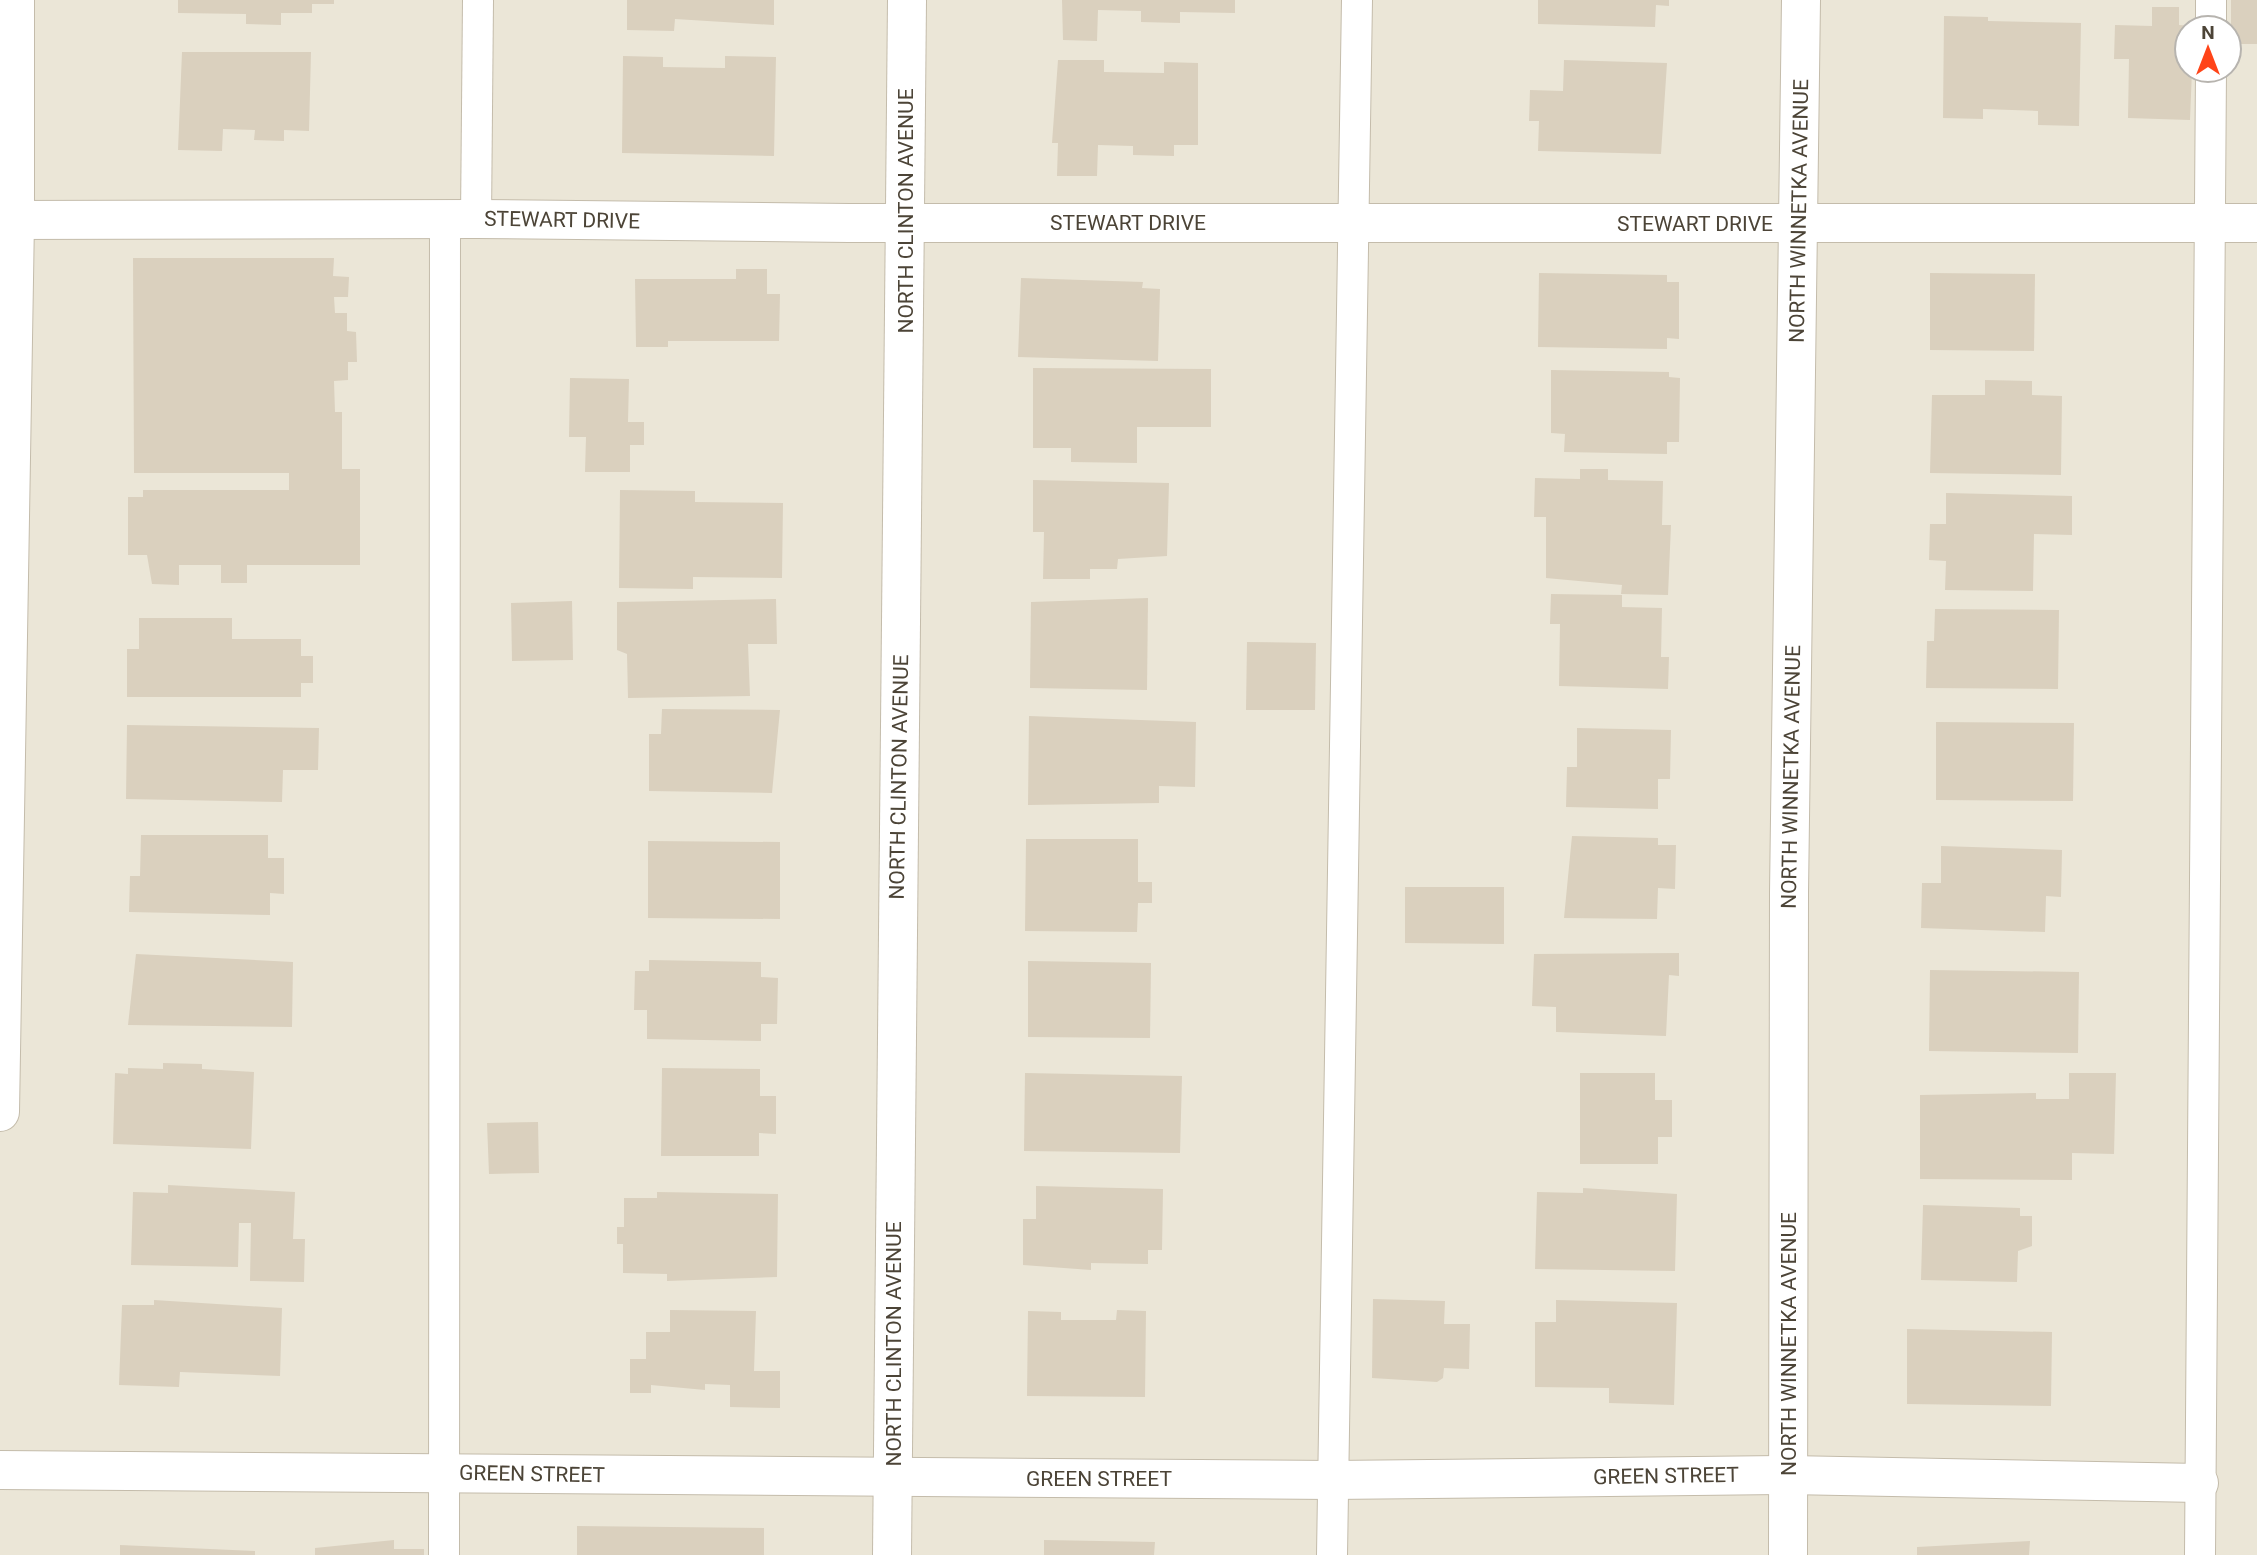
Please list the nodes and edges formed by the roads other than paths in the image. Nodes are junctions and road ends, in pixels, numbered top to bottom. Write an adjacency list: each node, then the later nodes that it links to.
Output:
1 (15, 0): 8 (street)
2 (478, 0): 7 (lane)
3 (907, 0): 10 (street, NORTH CLINTON AVENUE)
4 (1357, 0): 9 (lane)
5 (1801, 0): 13 (street, NORTH WINNETKA AVENUE)
6 (2211, 84): 11 (lane)
7 (460, 219): 8 (street, STEWART DRIVE); 10 (street, STEWART DRIVE); 16 (lane)
8 (7, 220): 14 (street)
9 (1354, 222): 10 (street, STEWART DRIVE); 13 (street, STEWART DRIVE); 19 (lane)
10 (906, 223): 18 (street, NORTH CLINTON AVENUE)
11 (2210, 223): 12 (street, STEWART DRIVE); 13 (street, STEWART DRIVE); 20 (lane)
12 (2257, 223)
13 (1799, 224): 17 (street, NORTH WINNETKA AVENUE)
14 (0, 1112)
15 (0, 1470): 16 (street, GREEN STREET)
16 (445, 1473): 18 (street, GREEN STREET); 21 (lane)
17 (1789, 1475): 19 (street, GREEN STREET); 20 (street, GREEN STREET); 24 (street, NORTH WINNETKA AVENUE)
18 (893, 1478): 19 (street, GREEN STREET); 22 (street, NORTH CLINTON AVENUE)
19 (1332, 1480): 23 (lane)
20 (2199, 1483): 25 (lane)
21 (444, 1555)
22 (892, 1555)
23 (1332, 1555)
24 (1788, 1555)
25 (2200, 1555)

